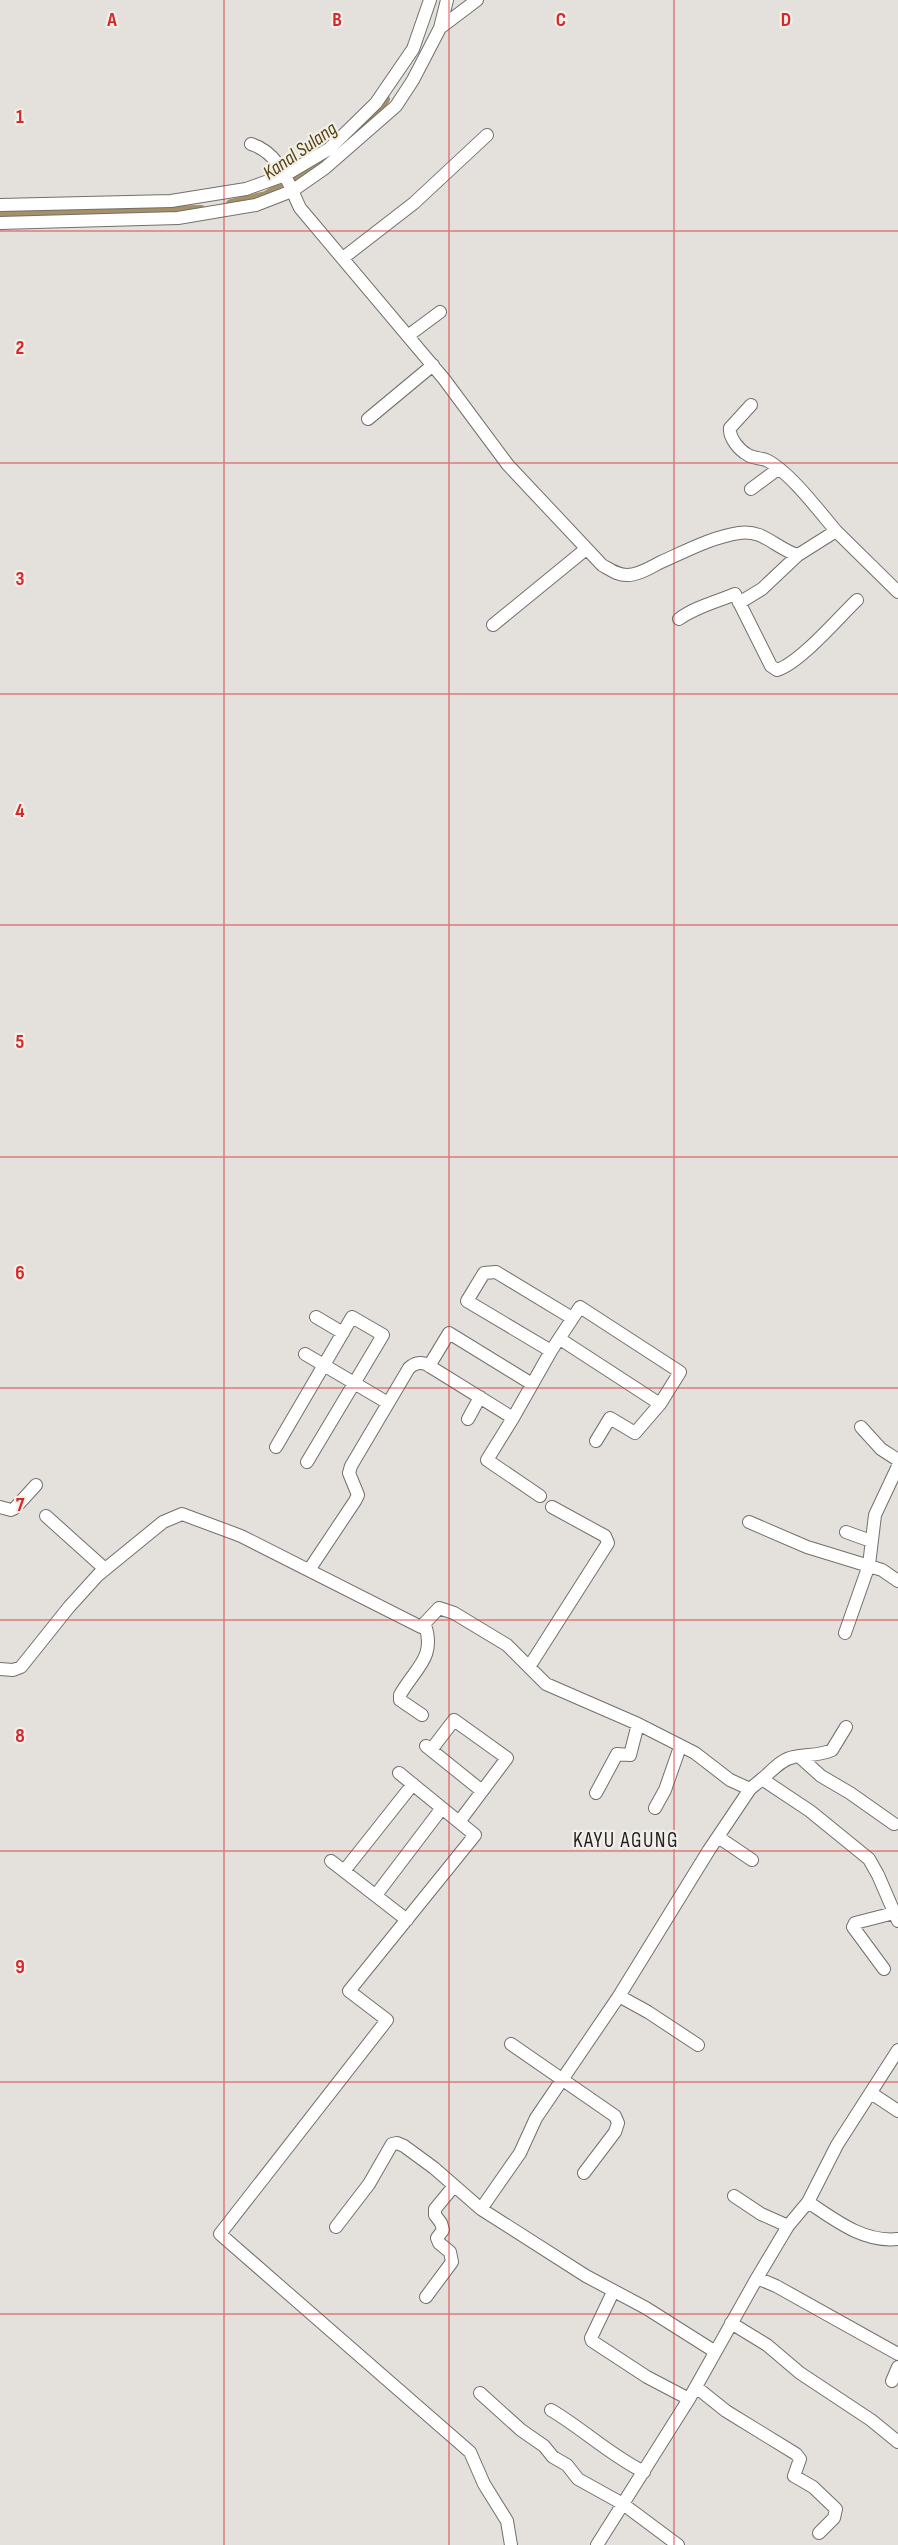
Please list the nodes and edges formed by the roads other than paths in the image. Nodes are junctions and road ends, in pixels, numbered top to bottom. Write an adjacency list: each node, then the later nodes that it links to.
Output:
1 (430, 0): 7 (street)
2 (447, 0): 4 (street)
3 (477, 0): 4 (street)
4 (440, 28): 7 (street)
5 (487, 135): 12 (street)
6 (251, 144): 7 (street)
7 (289, 183): 8 (street); 10 (street); 12 (street)
8 (74, 204): 9 (street); 10 (street)
9 (0, 205)
10 (74, 220): 11 (street)
11 (0, 223)
12 (343, 258): 14 (street)
13 (440, 312): 14 (street)
14 (409, 335): 15 (street)
15 (433, 365): 17 (street); 21 (street)
16 (751, 405): 18 (street)
17 (368, 419)
18 (778, 469): 19 (street); 20 (street)
19 (751, 489)
20 (836, 531): 22 (street); 23 (street)
21 (586, 549): 22 (street); 27 (street)
22 (798, 555): 25 (street)
23 (898, 592)
24 (857, 600): 25 (street)
25 (739, 603): 26 (street)
26 (679, 619)
27 (493, 625)
28 (316, 1317): 30 (street)
29 (572, 1318): 31 (street); 32 (street); 40 (street)
30 (343, 1333): 34 (street); 36 (street)
31 (560, 1339): 32 (street); 40 (street)
32 (551, 1351): 37 (street)
33 (305, 1354): 34 (street)
34 (324, 1366): 36 (street); 45 (street)
35 (429, 1366): 37 (street); 38 (street); 39 (street)
36 (354, 1384): 39 (street); 47 (street)
37 (532, 1384): 41 (street)
38 (480, 1398): 41 (street); 42 (street)
39 (388, 1403): 59 (street)
40 (660, 1404): 44 (street)
41 (513, 1418): 50 (street)
42 (468, 1419)
43 (861, 1427): 46 (street)
44 (596, 1442)
45 (276, 1447)
46 (898, 1460)
47 (308, 1462)
48 (898, 1466): 56 (street)
49 (36, 1485): 51 (street)
50 (540, 1496)
51 (0, 1507)
52 (552, 1507): 63 (street)
53 (46, 1516): 58 (street)
54 (749, 1522): 57 (street)
55 (846, 1532): 56 (street)
56 (871, 1541): 57 (street)
57 (869, 1565): 60 (street); 62 (street)
58 (105, 1569): 59 (street); 64 (street)
59 (309, 1569): 61 (street)
60 (898, 1581)
61 (425, 1625): 63 (street); 65 (street)
62 (845, 1633)
63 (529, 1667): 66 (street)
64 (0, 1669)
65 (422, 1715)
66 (638, 1725): 68 (street); 75 (street)
67 (846, 1727): 69 (street)
68 (680, 1747): 73 (street); 77 (street)
69 (801, 1758): 71 (street); 79 (street)
70 (399, 1773): 72 (street)
71 (762, 1779): 73 (street); 85 (street)
72 (413, 1784): 76 (street); 83 (street)
73 (750, 1789): 80 (street)
74 (482, 1791): 74 (street); 78 (street)
75 (596, 1793)
76 (442, 1808): 78 (street); 84 (street)
77 (655, 1808)
78 (459, 1822): 86 (street)
79 (894, 1824)
80 (718, 1837): 81 (street); 88 (street)
81 (752, 1860)
82 (331, 1861): 83 (street)
83 (344, 1871): 84 (street)
84 (376, 1895): 86 (street)
85 (896, 1917): 87 (street)
86 (407, 1920): 119 (street)
87 (884, 1969)
88 (619, 1996): 90 (street); 92 (street)
89 (511, 2044): 92 (street)
90 (698, 2045)
91 (898, 2050): 93 (street)
92 (563, 2080): 95 (street); 99 (street)
93 (871, 2093): 94 (street); 98 (street)
94 (898, 2110)
95 (584, 2173)
96 (454, 2186): 99 (street); 101 (street); 105 (street)
97 (734, 2196): 100 (street)
98 (808, 2202): 100 (street); 102 (street)
99 (481, 2209): 104 (street)
100 (788, 2226): 103 (street)
101 (336, 2227)
102 (898, 2239)
103 (757, 2278): 106 (street); 108 (street)
104 (613, 2292): 107 (street); 113 (street)
105 (426, 2297)
106 (731, 2323): 107 (street); 115 (street)
107 (714, 2351): 111 (street)
108 (898, 2354)
109 (898, 2367): 110 (street)
110 (892, 2381)
111 (696, 2387): 113 (street); 118 (street)
112 (480, 2393): 117 (street)
113 (689, 2399): 116 (street)
114 (551, 2410): 116 (street)
115 (898, 2442)
116 (644, 2472): 117 (street)
117 (623, 2504): 120 (street); 121 (street)
118 (819, 2533)
119 (512, 2545)
120 (597, 2545)
121 (678, 2545)

